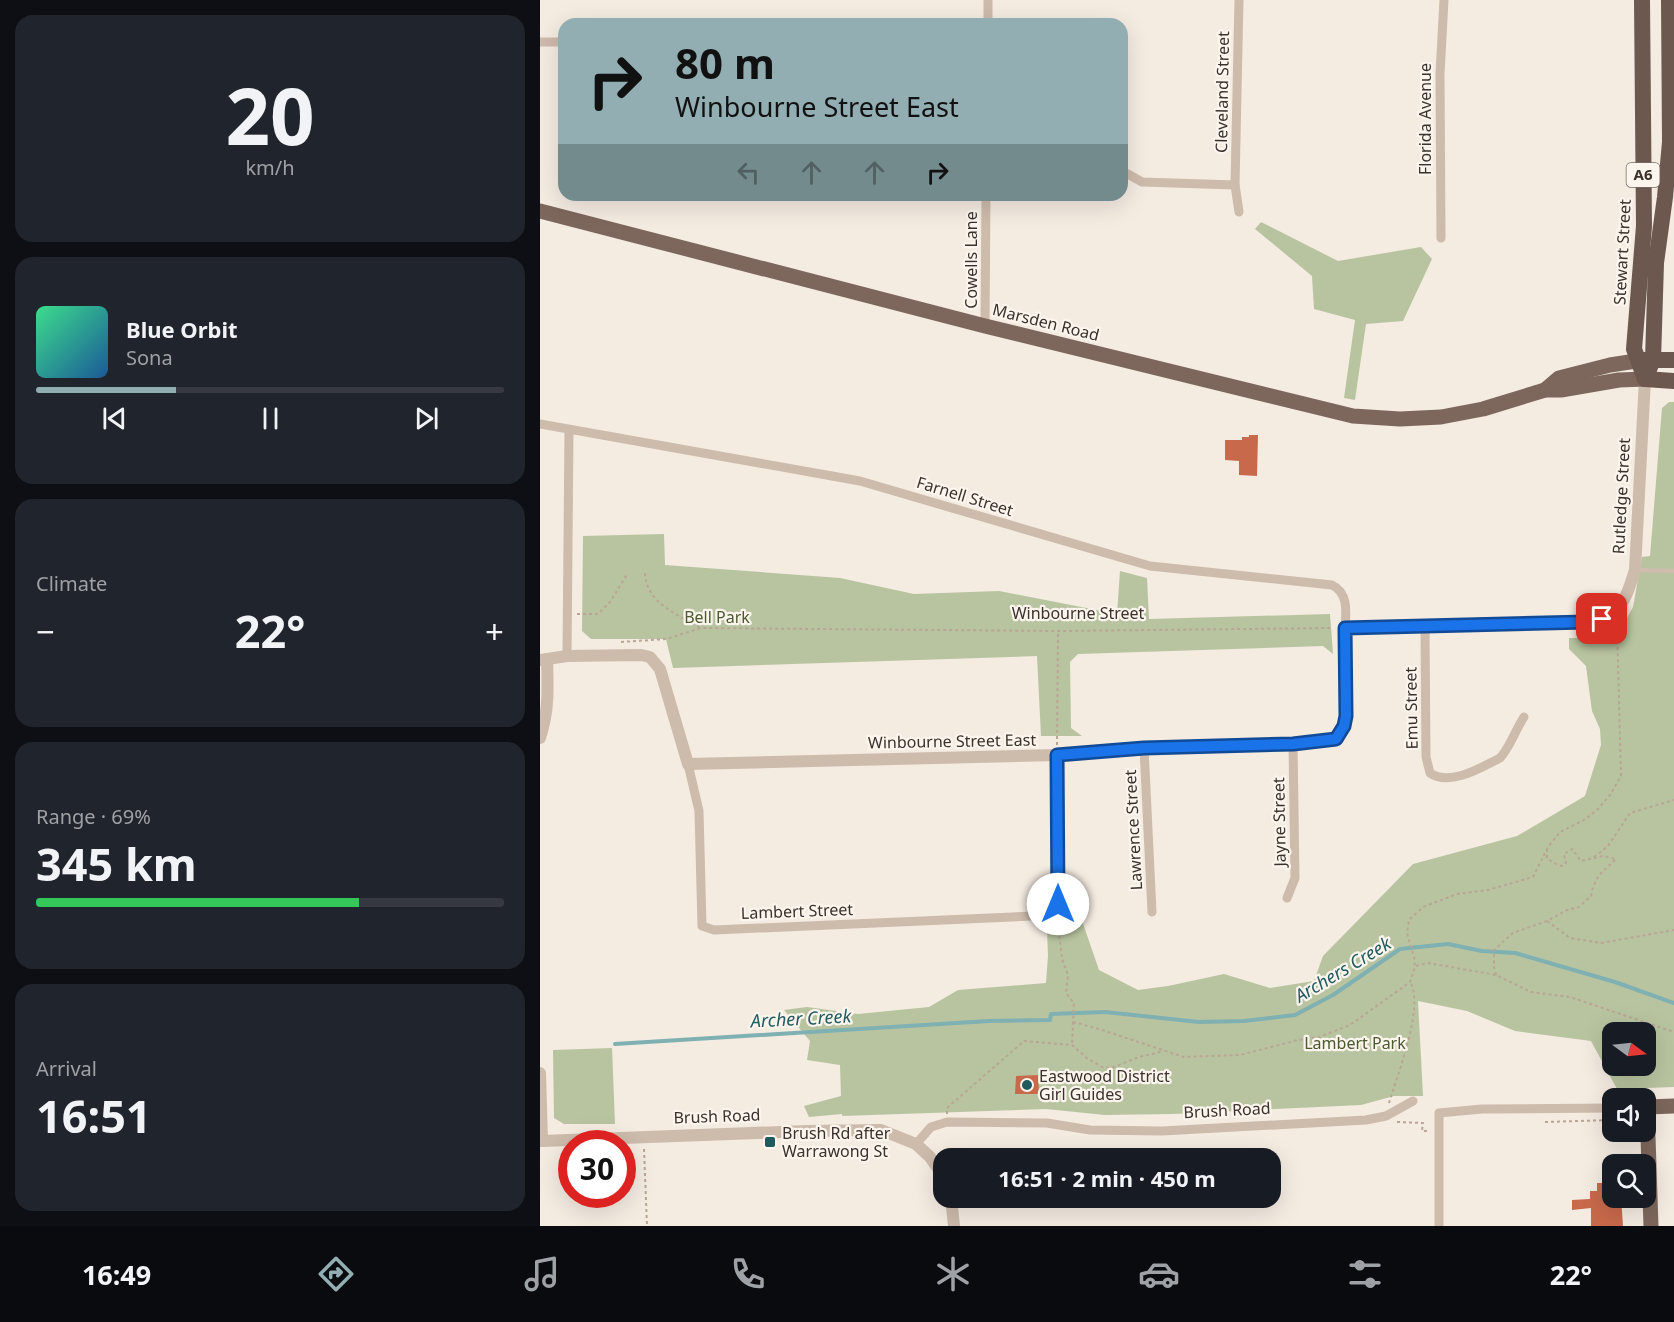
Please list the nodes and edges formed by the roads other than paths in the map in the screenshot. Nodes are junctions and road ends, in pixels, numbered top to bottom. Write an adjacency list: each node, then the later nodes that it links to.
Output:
1 (988, 0): 6 (street)
2 (1239, 0): 10 (street, Cleveland Street)
3 (1444, 0): 14 (street, Florida Avenue)
4 (1642, 0): 16 (highway, Stewart Street / A6)
5 (1669, 0): 16 (highway, A6)
6 (988, 18)
7 (540, 42): 8 (street)
8 (558, 42)
9 (1128, 174): 10 (street)
10 (1235, 185): 13 (street, Cleveland Street)
11 (986, 201): 15 (street, Cowells Lane)
12 (540, 211): 15 (main road, Marsden Road)
13 (1239, 212)
14 (1441, 237)
15 (985, 326): 20 (main road, Marsden Road)
16 (1645, 360): 17 (highway, Marsden Road); 18 (highway, A6); 20 (main road, Marsden Road)
17 (1674, 360)
18 (1645, 380): 19 (highway, Marsden Road); 20 (main road, Marsden Road); 23 (street, Rutledge Street)
19 (1674, 381)
20 (1545, 390)
21 (540, 424): 22 (street, Farnell Street)
22 (569, 430): 26 (street, Farnell Street); 27 (street)
23 (1635, 570): 24 (lane); 25 (street, Rutledge Street)
24 (1674, 571)
25 (1425, 627): 26 (street); 29 (street, Emu Street)
26 (1345, 628): 31 (street, Winbourne Street East)
27 (567, 656): 28 (street); 34 (street)
28 (543, 659): 30 (street)
29 (1524, 717)
30 (540, 738)
31 (1293, 744): 32 (street, Winbourne Street East); 35 (street, Jayne Street)
32 (1144, 748): 33 (street, Winbourne Street East); 36 (street, Lawrence Street)
33 (1057, 755): 34 (street, Winbourne Street East); 34 (street, Lambert Street)
34 (688, 764)
35 (1287, 898)
36 (1152, 912)
37 (540, 1073): 42 (street)
38 (1413, 1101): 44 (street, Brush Road)
39 (1674, 1106): 40 (main road)
40 (1656, 1107)
41 (1602, 1108): 48 (street)
42 (541, 1141): 44 (street, Brush Road)
43 (1647, 1142): 49 (main road)
44 (916, 1143): 45 (street)
45 (933, 1161)
46 (952, 1208): 47 (street)
47 (954, 1226)
48 (1439, 1226)
49 (1651, 1226)

